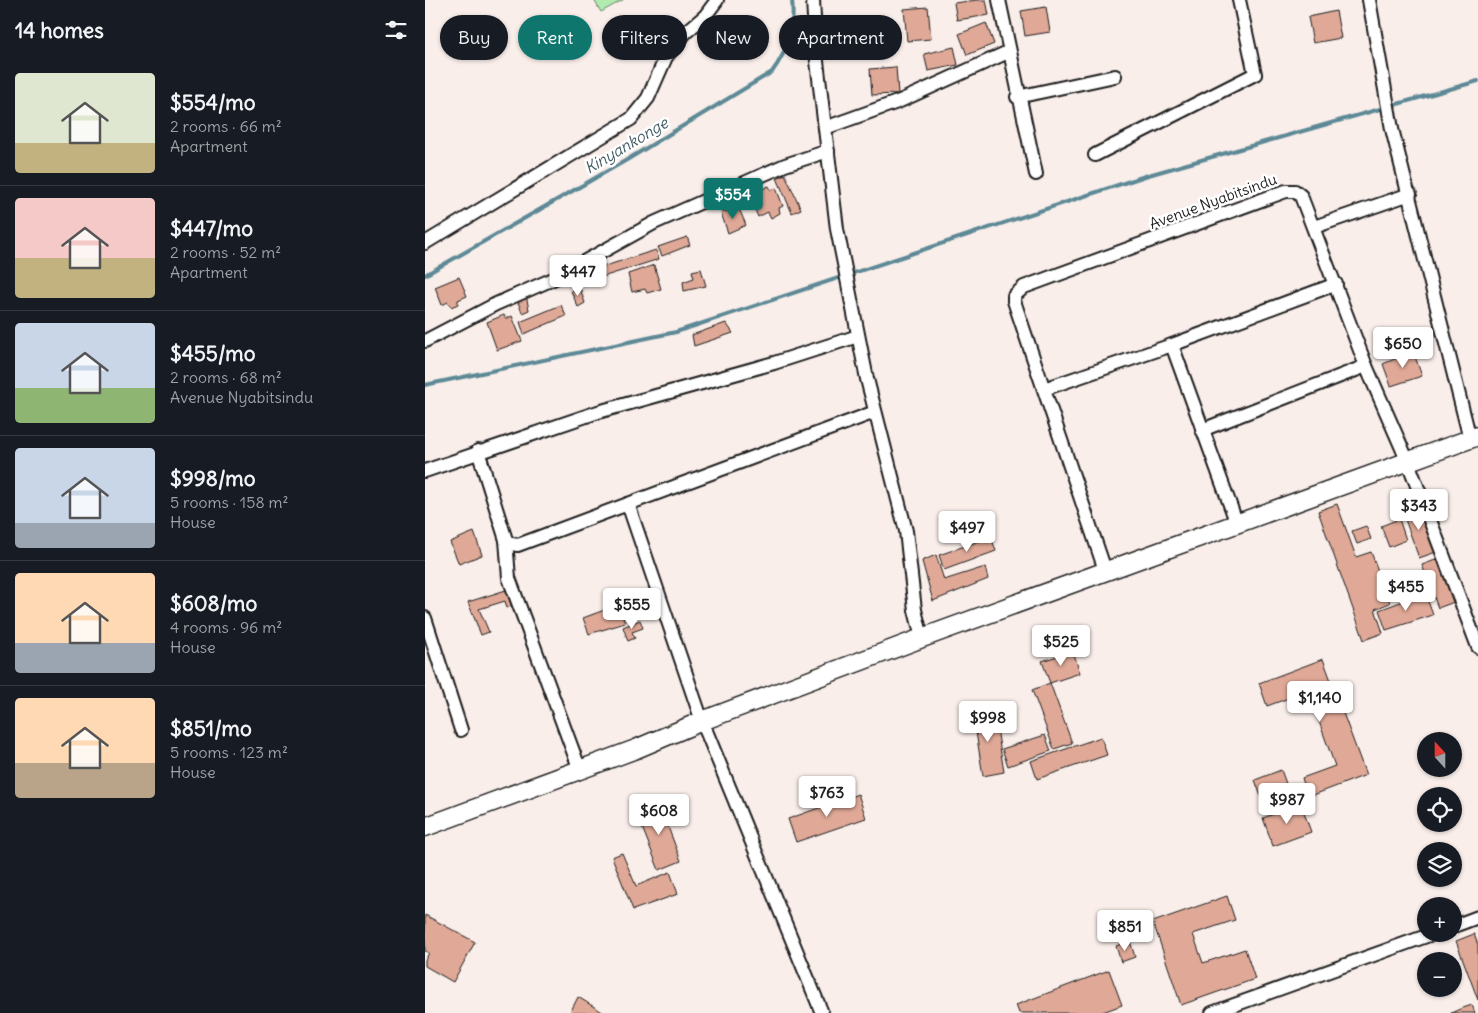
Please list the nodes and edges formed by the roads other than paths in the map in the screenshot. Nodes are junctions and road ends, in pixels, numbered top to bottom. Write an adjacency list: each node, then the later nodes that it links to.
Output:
1 (717, 0): 15 (street)
2 (813, 0): 9 (street)
3 (999, 0): 6 (street)
4 (1239, 0): 11 (street)
5 (1369, 0): 13 (street)
6 (1008, 52): 8 (street); 9 (street)
7 (1115, 76): 8 (street)
8 (1017, 97): 12 (street)
9 (825, 128): 10 (street)
10 (827, 151): 17 (street); 18 (street)
11 (1095, 155)
12 (1036, 174)
13 (1409, 194): 14 (street); 24 (street)
14 (1313, 227): 16 (street, Avenue Nyabitsindu); 21 (street, Avenue Nyabitsindu)
15 (425, 243)
16 (1336, 284): 19 (street); 20 (street, Avenue Nyabitsindu)
17 (858, 336): 22 (street); 25 (street)
18 (425, 341)
19 (1173, 345): 21 (street); 23 (street)
20 (1366, 366): 23 (street); 26 (street, Avenue Nyabitsindu)
21 (1044, 389): 31 (street, Avenue Nyabitsindu)
22 (875, 412): 28 (street); 33 (street)
23 (1202, 430): 29 (street)
24 (1474, 437): 26 (street)
25 (478, 451): 27 (street); 30 (street)
26 (1408, 462): 29 (street); 34 (street, Avenue Nyabitsindu)
27 (425, 471)
28 (628, 504): 30 (street); 35 (street)
29 (1237, 524): 31 (street)
30 (506, 540): 37 (street)
31 (1106, 573): 33 (street)
32 (425, 618): 36 (street)
33 (922, 638): 35 (street)
34 (1478, 647)
35 (703, 721): 37 (street); 42 (street)
36 (461, 730)
37 (580, 770): 38 (street)
38 (425, 827)
39 (1478, 917): 40 (street)
40 (1462, 923)
41 (1417, 939): 43 (street)
42 (822, 1013)
43 (1212, 1013)

